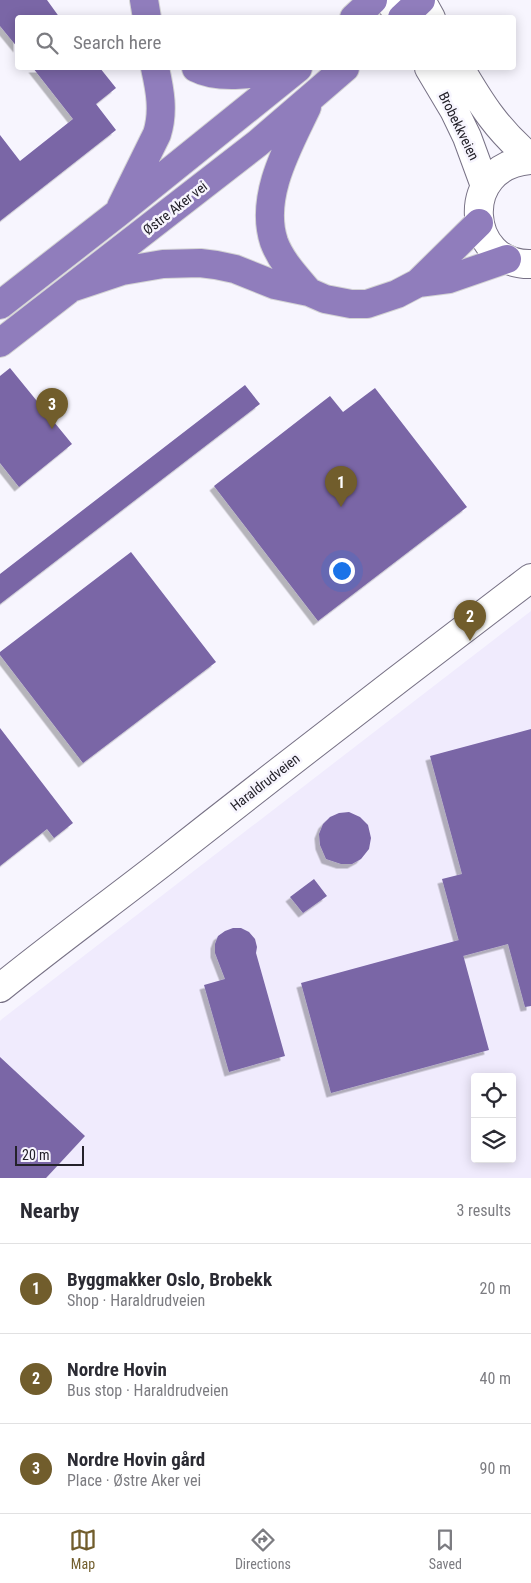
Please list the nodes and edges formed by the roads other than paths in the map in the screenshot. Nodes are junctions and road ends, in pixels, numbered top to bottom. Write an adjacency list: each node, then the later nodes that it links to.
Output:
1 (144, 0): 5 (highway)
2 (374, 0): 6 (highway)
3 (390, 0): 7 (street)
4 (421, 0): 8 (highway); 9 (street)
5 (146, 15)
6 (357, 15)
7 (399, 15)
8 (404, 15)
9 (429, 15)
10 (155, 70): 20 (highway)
11 (200, 70): 12 (highway)
12 (277, 70)
13 (296, 70): 20 (highway)
14 (343, 70): 17 (highway, Østre Aker vei)
15 (430, 70): 19 (street, Brobekkveien)
16 (461, 70): 18 (street, Brobekkveien)
17 (312, 96): 24 (highway, Østre Aker vei); 25 (highway)
18 (531, 159): 19 (street)
19 (485, 186): 21 (street)
20 (118, 213): 26 (highway)
21 (480, 223): 22 (street); 23 (highway)
22 (519, 261): 23 (highway)
23 (418, 284): 25 (highway)
24 (71, 288): 25 (highway); 27 (highway, Østre Aker vei)
25 (309, 292)
26 (0, 305)
27 (0, 343)
28 (531, 578): 29 (street, Haraldrudveien)
29 (0, 988)

